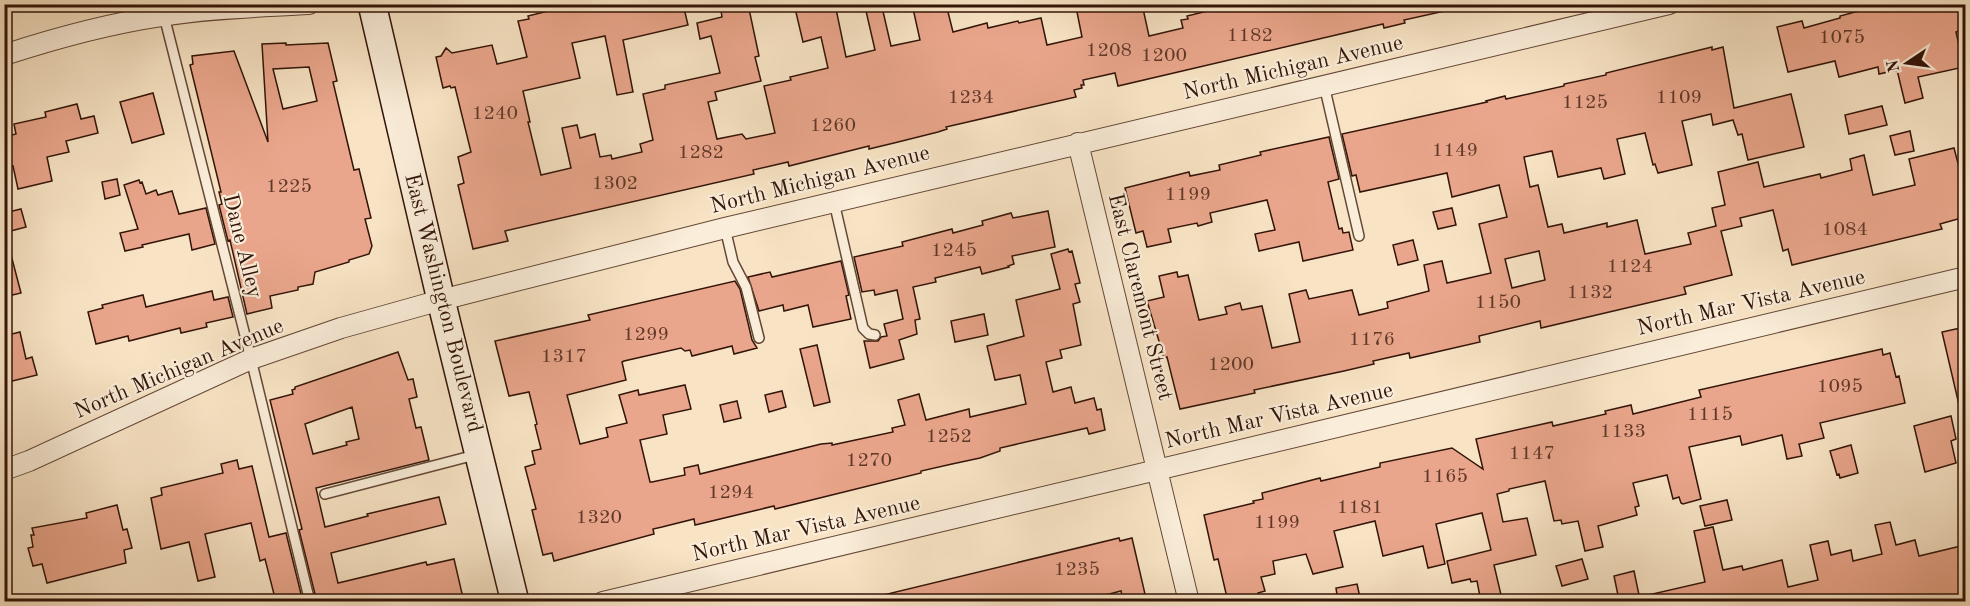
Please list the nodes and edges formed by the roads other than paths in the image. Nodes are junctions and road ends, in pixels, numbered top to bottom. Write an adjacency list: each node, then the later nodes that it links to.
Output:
1 (309, 4): 4 (street)
2 (372, 4): 12 (main road, East Washington Boulevard)
3 (1669, 4): 6 (street, North Michigan Avenue)
4 (162, 10): 5 (street); 15 (lane, Dane Alley)
5 (4, 55)
6 (1324, 85): 7 (street, North Michigan Avenue); 10 (lane)
7 (1078, 143): 8 (street, North Michigan Avenue); 18 (street, East Claremont Street)
8 (834, 202): 9 (street, North Michigan Avenue); 13 (lane)
9 (725, 228): 12 (street, North Michigan Avenue); 14 (lane)
10 (1359, 236)
11 (1965, 277): 18 (street, North Mar Vista Avenue)
12 (441, 300): 15 (street, North Michigan Avenue); 16 (main road, East Washington Boulevard)
13 (875, 335)
14 (759, 338)
15 (251, 359): 17 (street, North Michigan Avenue); 20 (lane, Dane Alley)
16 (480, 454): 19 (lane); 21 (main road, East Washington Boulevard)
17 (4, 470)
18 (1157, 470): 22 (street, North Mar Vista Avenue); 23 (street, East Claremont Street)
19 (325, 494)
20 (310, 602)
21 (515, 602)
22 (603, 602)
23 (1189, 602)

